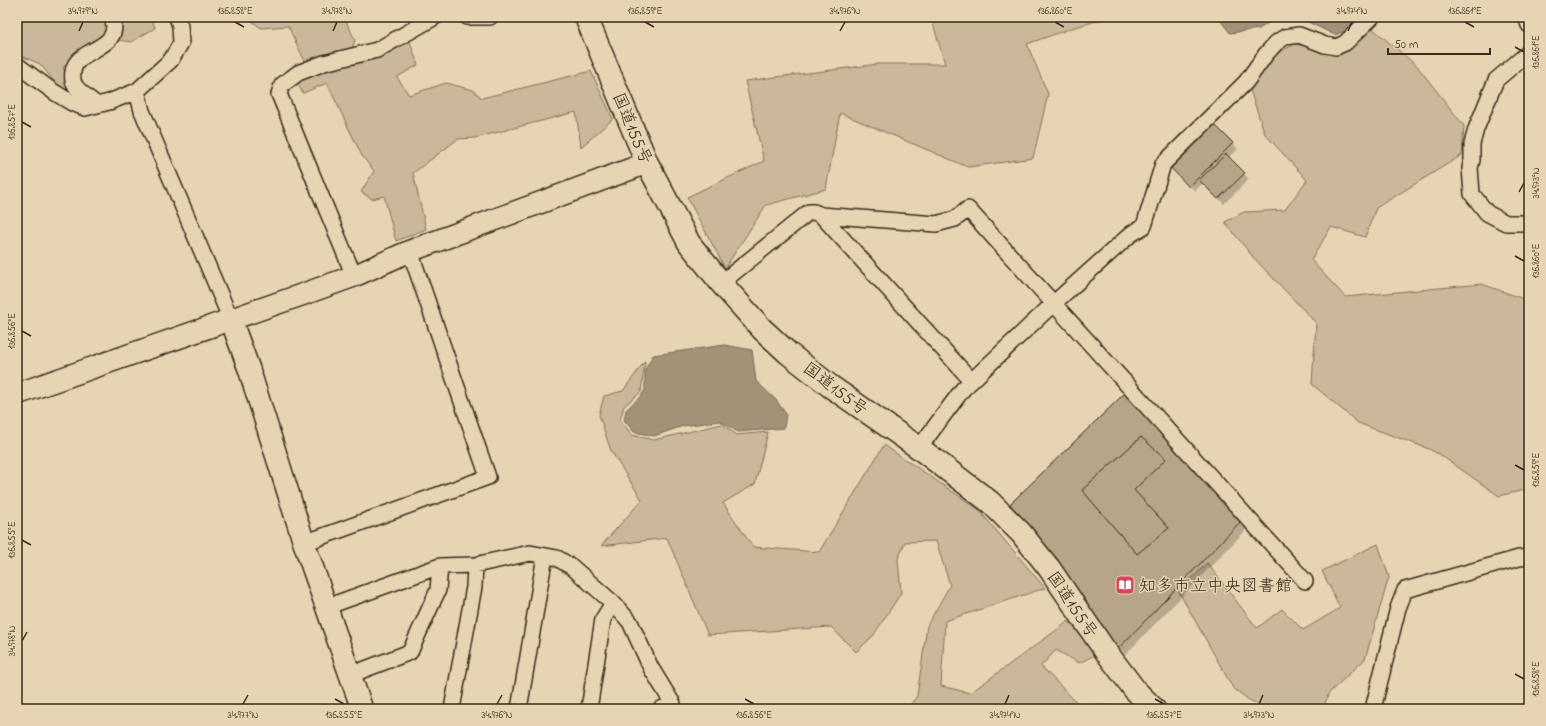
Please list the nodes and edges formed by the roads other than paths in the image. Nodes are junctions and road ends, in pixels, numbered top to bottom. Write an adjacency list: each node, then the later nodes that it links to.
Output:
1 (112, 17): 13 (street)
2 (177, 17): 12 (street)
3 (435, 17): 18 (street)
4 (467, 17): 5 (street)
5 (490, 17)
6 (586, 17): 14 (highway, 国道155号)
7 (1372, 17): 20 (street)
8 (1526, 17): 9 (street)
9 (1529, 25)
10 (1529, 52): 16 (street)
11 (17, 65): 13 (street)
12 (137, 91): 13 (street); 21 (street)
13 (97, 105)
14 (647, 163): 17 (street); 19 (highway, 国道155号)
15 (821, 215): 19 (street); 20 (street); 22 (street)
16 (1529, 223)
17 (410, 251): 18 (street); 25 (street)
18 (354, 276): 21 (street)
19 (720, 283): 24 (highway, 国道155号)
20 (1054, 303): 22 (street); 30 (street)
21 (231, 320): 23 (street); 25 (street)
22 (971, 380): 24 (street)
23 (17, 394)
24 (919, 448): 39 (highway, 国道155号)
25 (304, 543): 32 (street)
26 (545, 556): 28 (street); 31 (street); 36 (street)
27 (1529, 557): 40 (street)
28 (475, 565): 29 (street); 35 (street)
29 (440, 566): 32 (street); 33 (street)
30 (1305, 582)
31 (613, 603): 37 (street); 38 (street)
32 (326, 607): 33 (street)
33 (350, 675): 34 (street)
34 (362, 709)
35 (452, 709)
36 (519, 709)
37 (589, 709)
38 (661, 709)
39 (1154, 709)
40 (1373, 709)

